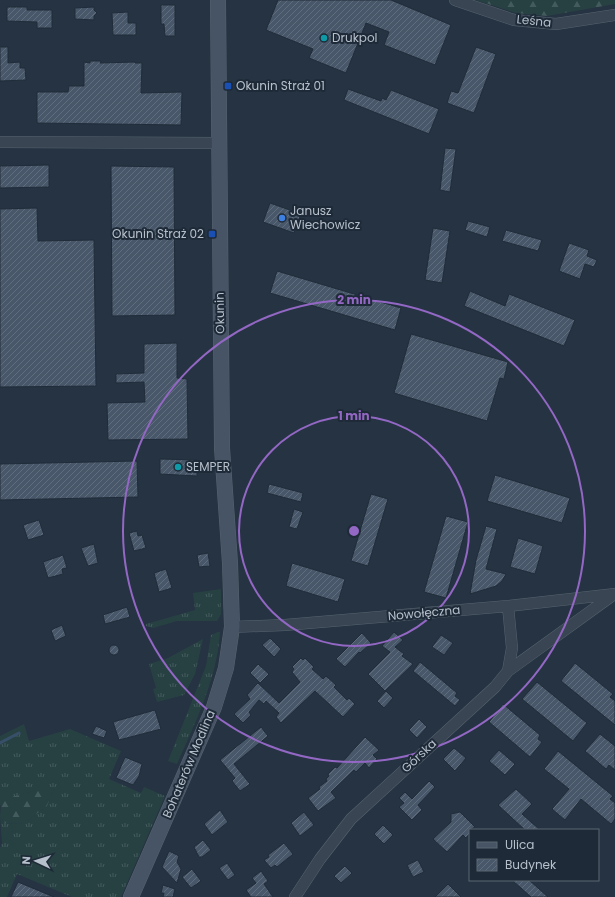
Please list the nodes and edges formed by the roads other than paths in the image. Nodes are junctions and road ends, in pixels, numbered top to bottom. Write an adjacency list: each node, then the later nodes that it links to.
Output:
1 (218, 0): 5 (main road, Okunin)
2 (455, 0): 3 (street, Leśna)
3 (615, 15)
4 (0, 142): 5 (street)
5 (219, 143): 8 (main road, Okunin)
6 (615, 594): 7 (street, Nowołęczna); 9 (street)
7 (508, 606): 8 (street, Nowołęczna); 9 (street, Górska)
8 (232, 627): 10 (main road, Bohaterów Modlina)
9 (508, 671): 11 (street, Górska)
10 (131, 897)
11 (295, 897)

